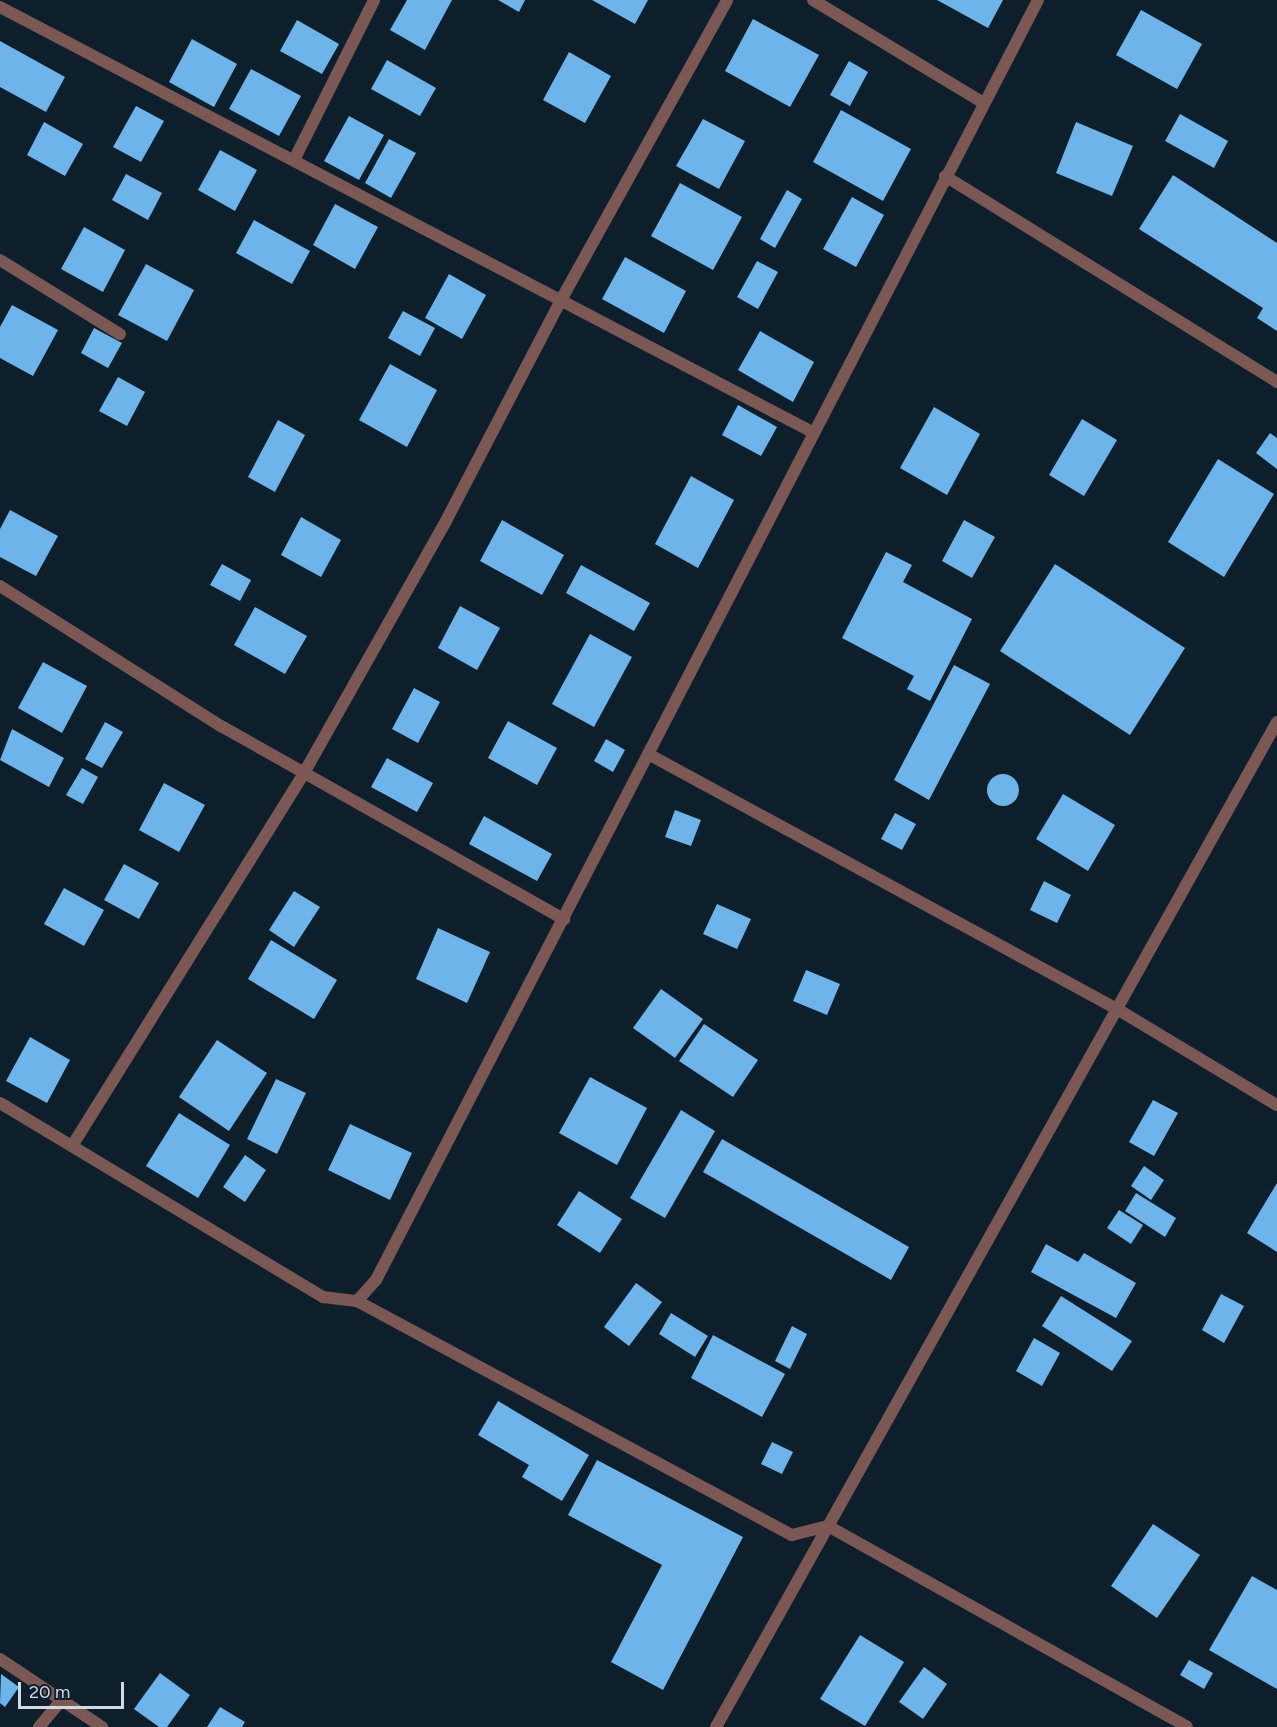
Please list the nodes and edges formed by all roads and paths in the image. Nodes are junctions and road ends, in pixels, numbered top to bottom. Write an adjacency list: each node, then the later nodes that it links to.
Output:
1 (374, 0): 7 (street)
2 (727, 0): 10 (street)
3 (813, 0): 6 (street)
4 (1038, 0): 6 (street)
5 (0, 7): 7 (street)
6 (984, 103): 8 (street)
7 (294, 160): 10 (street)
8 (945, 176): 12 (street); 13 (street)
9 (0, 260): 11 (street)
10 (561, 300): 13 (street); 17 (street)
11 (120, 334)
12 (1277, 382)
13 (814, 433): 16 (street)
14 (0, 586): 17 (street)
15 (1277, 722): 19 (street)
16 (650, 755): 18 (street); 19 (street)
17 (304, 773): 18 (street); 22 (street)
18 (564, 919): 23 (street)
19 (1117, 1009): 21 (street); 24 (street)
20 (0, 1103): 22 (street)
21 (1277, 1105)
22 (72, 1146): 23 (street)
23 (357, 1301): 24 (street)
24 (828, 1526): 29 (street); 30 (street)
25 (0, 1659): 26 (street)
26 (62, 1700): 27 (street); 28 (street)
27 (39, 1727)
28 (102, 1727)
29 (716, 1727)
30 (1187, 1727)

